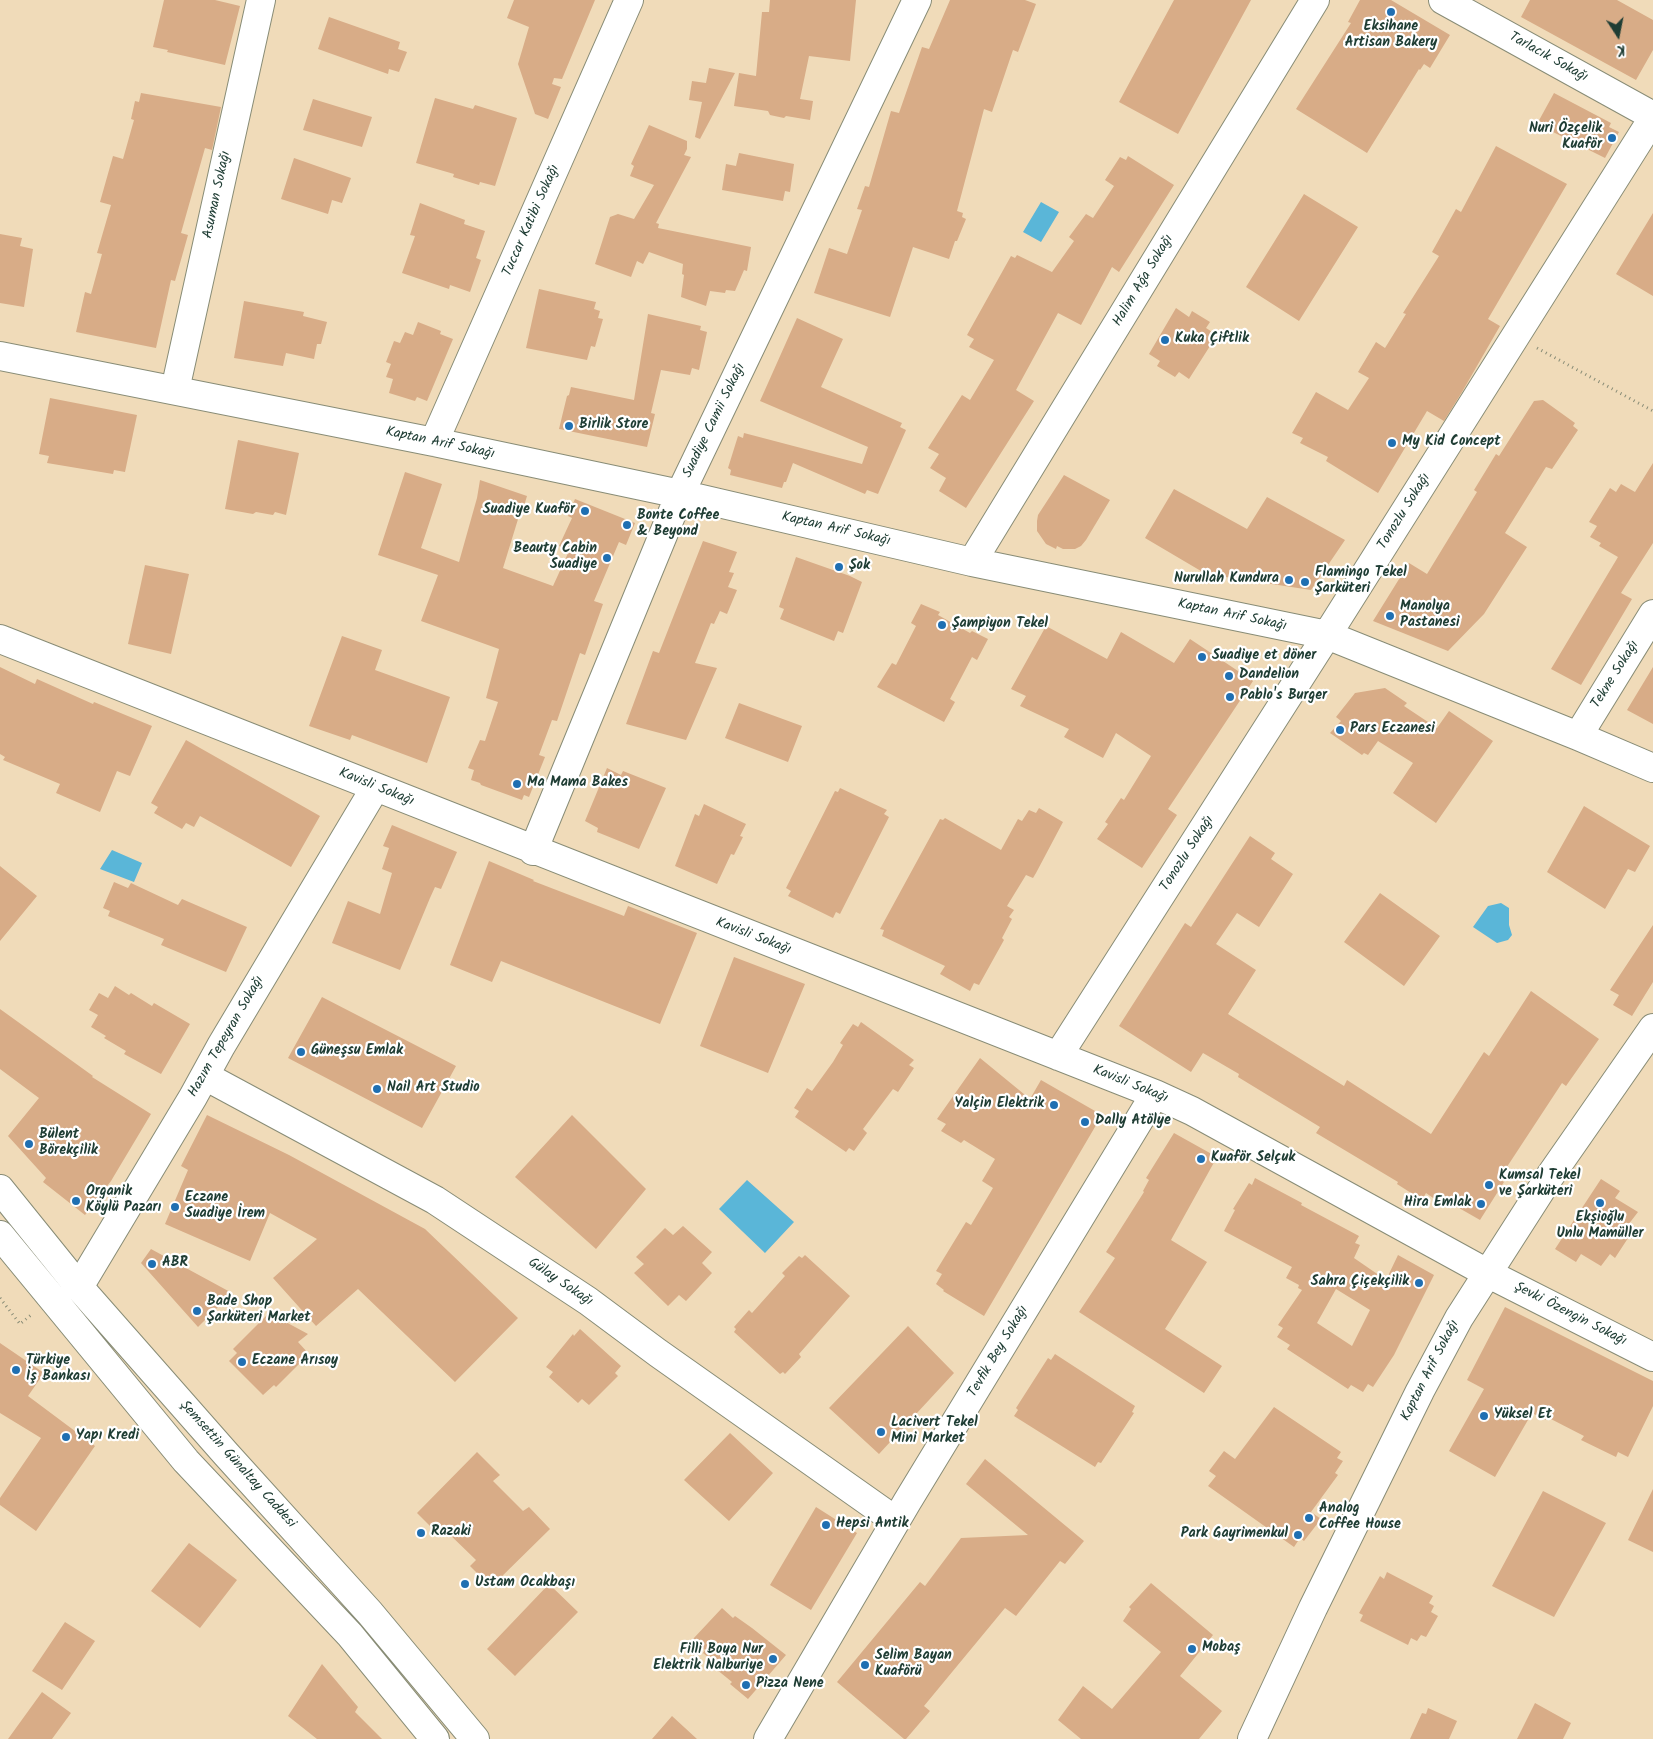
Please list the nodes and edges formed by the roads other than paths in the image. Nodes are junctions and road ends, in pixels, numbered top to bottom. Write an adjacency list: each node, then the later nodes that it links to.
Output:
1 (261, 0): 8 (street, Asuman Sokağı)
2 (629, 0): 9 (street, Tuccar Katibi Sokağı)
3 (917, 0): 10 (street, Suadiye Camii Sokağı)
4 (1315, 0): 11 (street, Halim Ağa Sokağı)
5 (1443, 0): 6 (street, Tarlacık Sokağı)
6 (1653, 117): 13 (street, Tonozlu Sokağı)
7 (0, 356): 8 (street, Kaptan Arif Sokağı)
8 (175, 390): 9 (street, Kaptan Arif Sokağı)
9 (434, 442): 10 (street, Kaptan Arif Sokağı)
10 (680, 494): 11 (street, Kaptan Arif Sokağı); 18 (street, Suadiye Camii Sokağı)
11 (972, 562): 13 (street, Kaptan Arif Sokağı)
12 (1653, 614): 15 (street, Tekne Sokağı)
13 (1327, 636): 15 (street, Kaptan Arif Sokağı); 20 (street, Tonozlu Sokağı)
14 (0, 639): 17 (street, Kavisli Sokağı)
15 (1578, 736): 16 (street, Kaptan Arif Sokağı)
16 (1653, 768)
17 (376, 788): 18 (street, Kavisli Sokağı); 21 (street, Hazım Tepeyran Sokağı)
18 (533, 851): 20 (street, Kavisli Sokağı)
19 (1653, 1028): 25 (street, Kaptan Arif Sokağı)
20 (1058, 1056): 22 (street, Kavisli Sokağı)
21 (205, 1076): 26 (street, Hazım Tepeyran Sokağı); 28 (street, Gülay Sokağı)
22 (1155, 1094): 25 (street, Kavisli Sokağı); 28 (street, Tevfik Bey Sokağı)
23 (0, 1189): 26 (street, Şemsettin Günaltay Caddesi)
24 (0, 1235): 29 (street)
25 (1487, 1273): 27 (street, Şevki Özengin Sokağı); 32 (street, Kaptan Arif Sokağı)
26 (79, 1287): 30 (street, Şemsettin Günaltay Caddesi)
27 (1653, 1357)
28 (896, 1521): 31 (street, Tevfik Bey Sokağı)
29 (435, 1739)
30 (474, 1739)
31 (768, 1739)
32 (1252, 1739)

